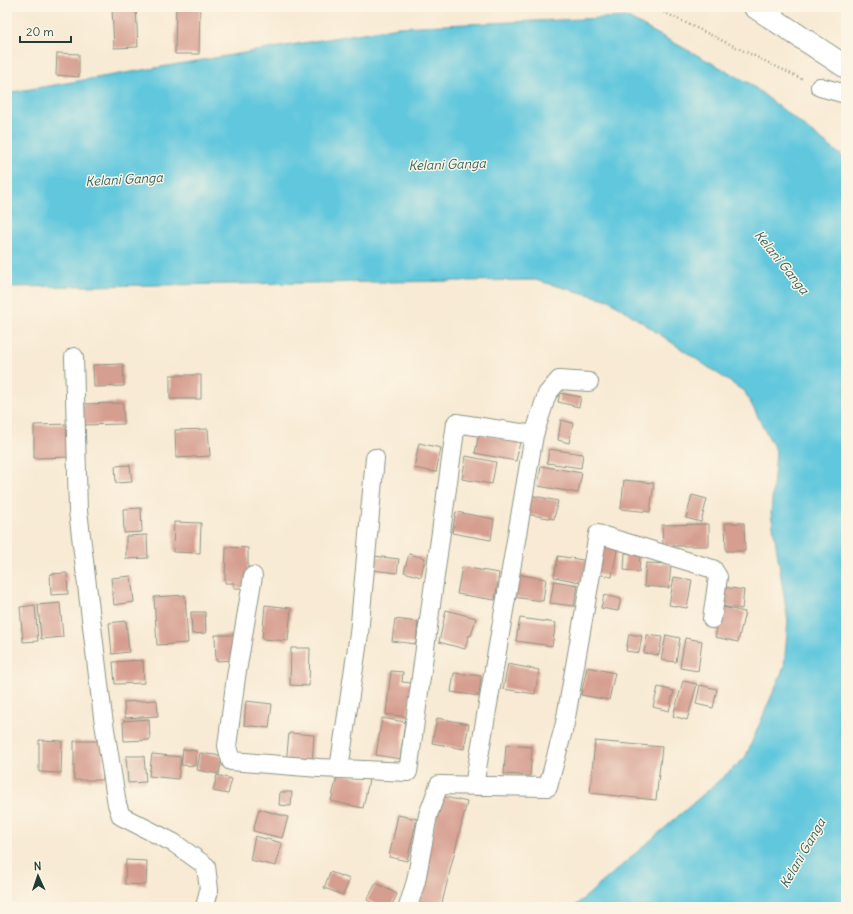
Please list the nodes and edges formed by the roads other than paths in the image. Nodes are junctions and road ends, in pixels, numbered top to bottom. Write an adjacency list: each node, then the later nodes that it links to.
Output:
1 (755, 7): 2 (main road)
2 (846, 67)
3 (820, 87): 4 (street)
4 (846, 94)
5 (74, 357): 13 (street)
6 (589, 382): 7 (street)
7 (534, 434): 11 (street); 12 (street)
8 (375, 458): 11 (street)
9 (253, 576): 11 (street)
10 (712, 619): 12 (street)
11 (339, 769)
12 (474, 786): 14 (street)
13 (205, 907)
14 (408, 907)

